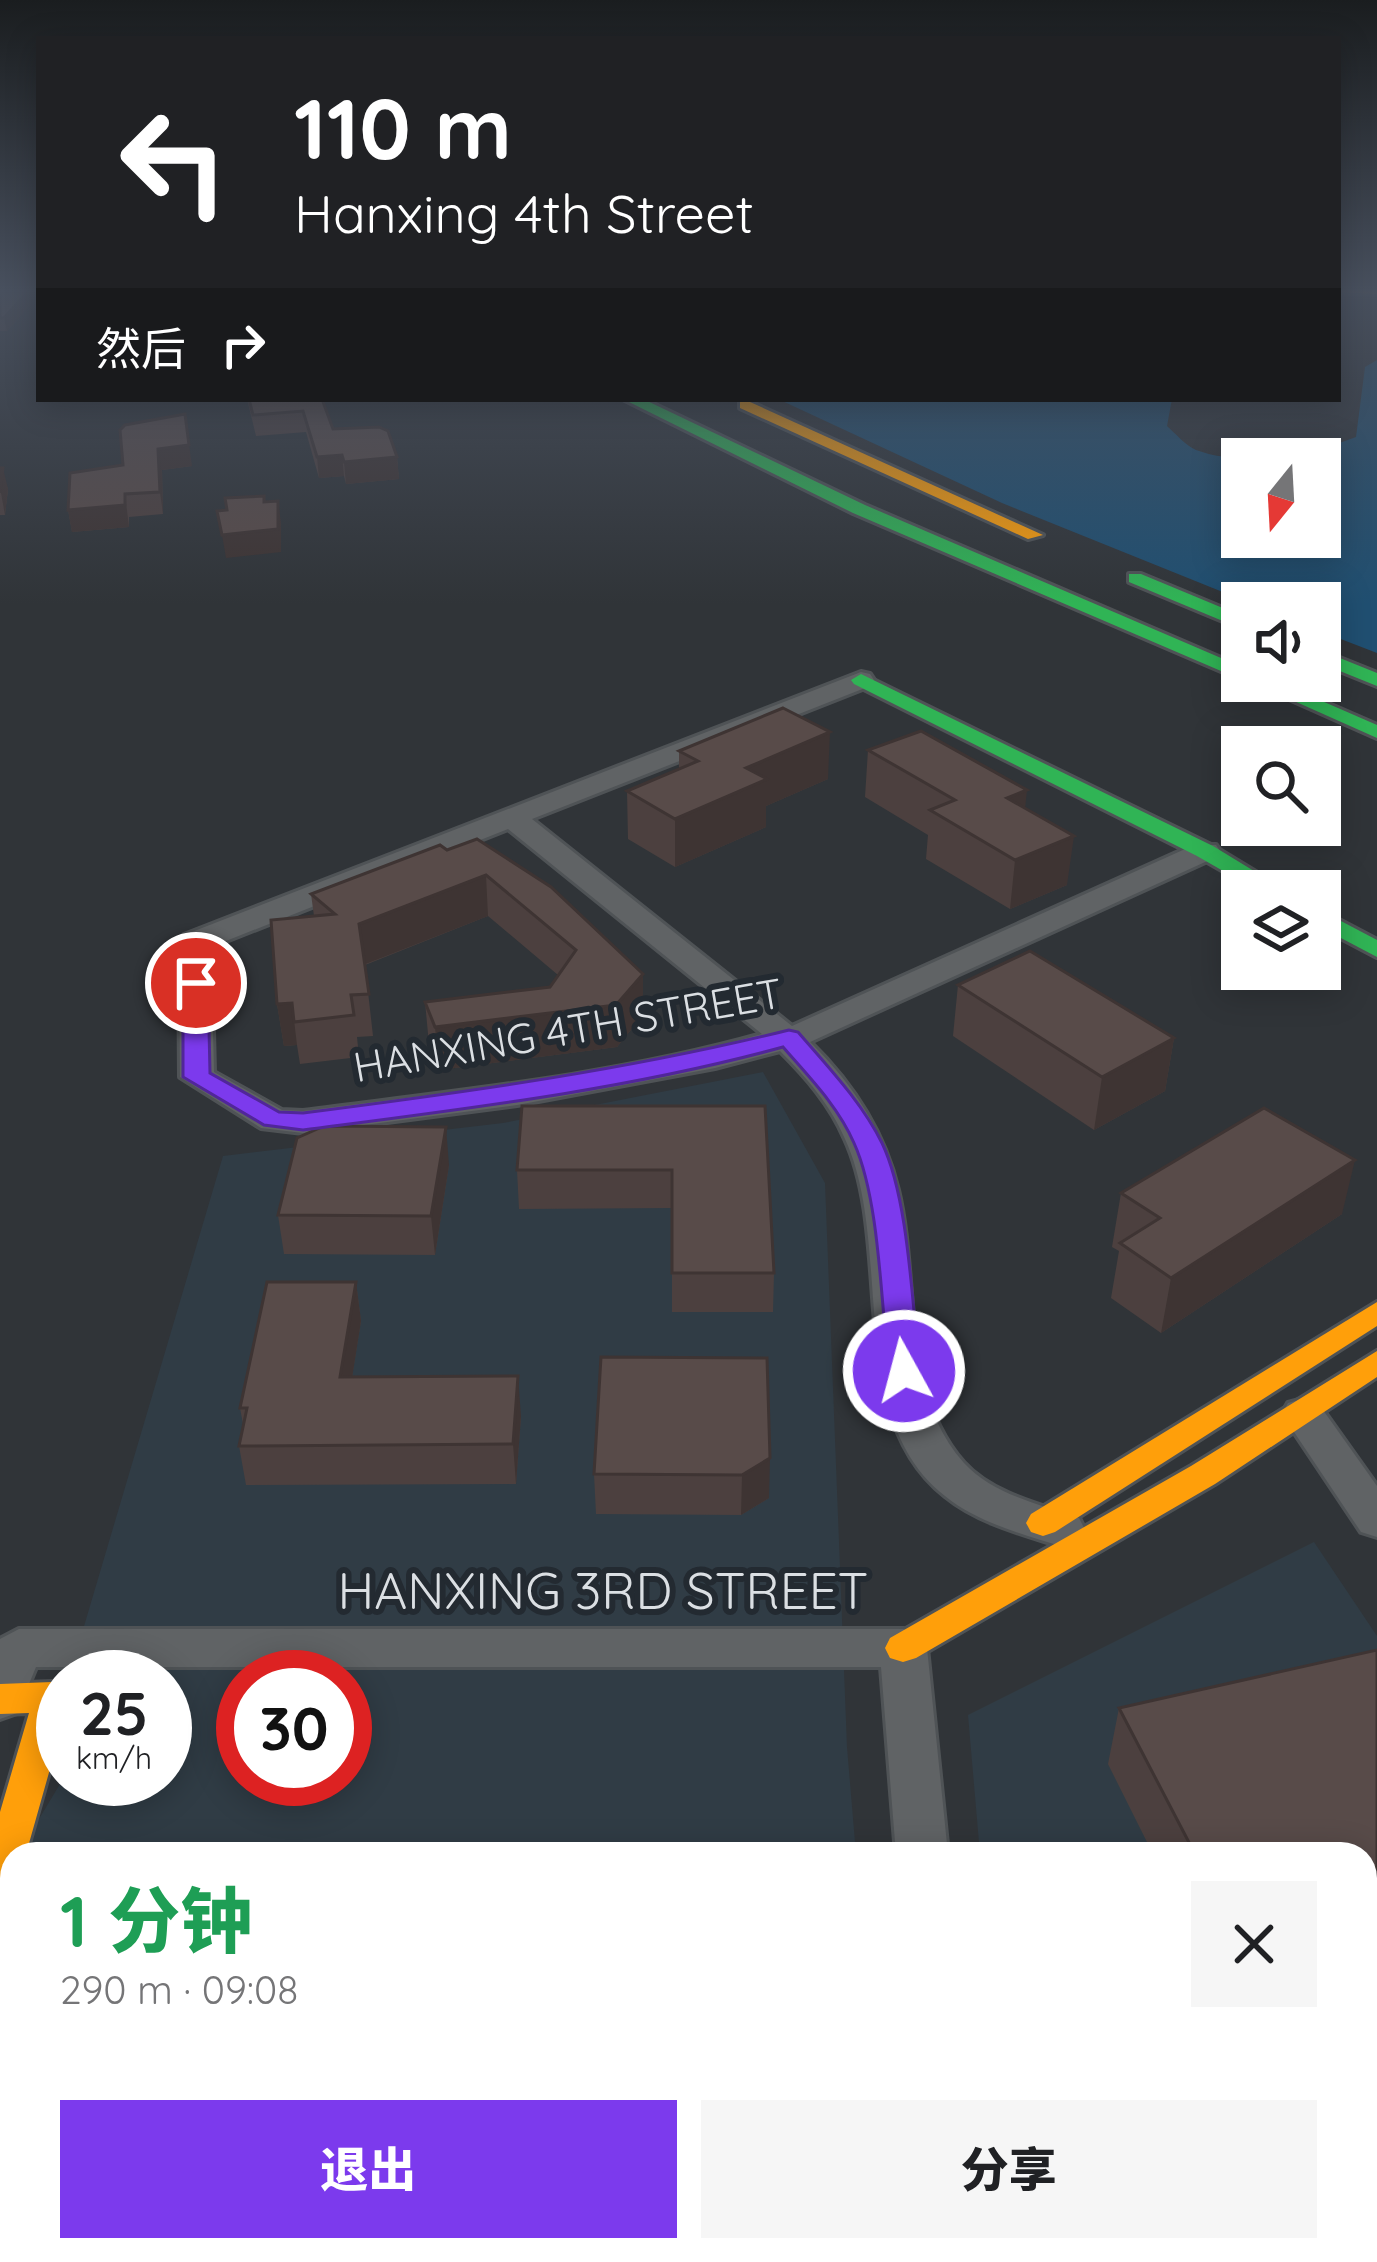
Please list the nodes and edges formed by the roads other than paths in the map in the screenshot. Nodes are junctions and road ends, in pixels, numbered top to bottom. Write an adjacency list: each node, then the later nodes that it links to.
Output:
1 (637, 402): 6 (main road)
2 (738, 402): 3 (main road)
3 (1053, 543)
4 (1116, 570): 5 (main road)
5 (1221, 614)
6 (1221, 665)
7 (1341, 665): 9 (main road)
8 (861, 680): 12 (street); 13 (main road)
9 (1377, 680)
10 (1306, 702): 11 (main road)
11 (1377, 733)
12 (510, 816): 17 (street); 17 (street, HANXING 4TH STREET)
13 (1205, 851): 14 (main road); 17 (street, HANXING 4TH STREET)
14 (1238, 870)
15 (1341, 929): 16 (main road)
16 (1377, 950)
17 (789, 1037): 23 (street)
18 (1377, 1312): 20 (main road)
19 (1377, 1362): 21 (main road, HANXING 3RD STREET)
20 (1279, 1377): 21 (main road); 23 (main road)
21 (1303, 1414): 22 (street); 24 (main road, HANXING 3RD STREET)
22 (1377, 1520)
23 (1043, 1523): 24 (street)
24 (1095, 1541): 25 (main road, HANXING 3RD STREET)
25 (903, 1648): 26 (street, HANXING 3RD STREET); 28 (street)
26 (0, 1699): 27 (main road)
27 (10, 1842)
28 (921, 1842)

